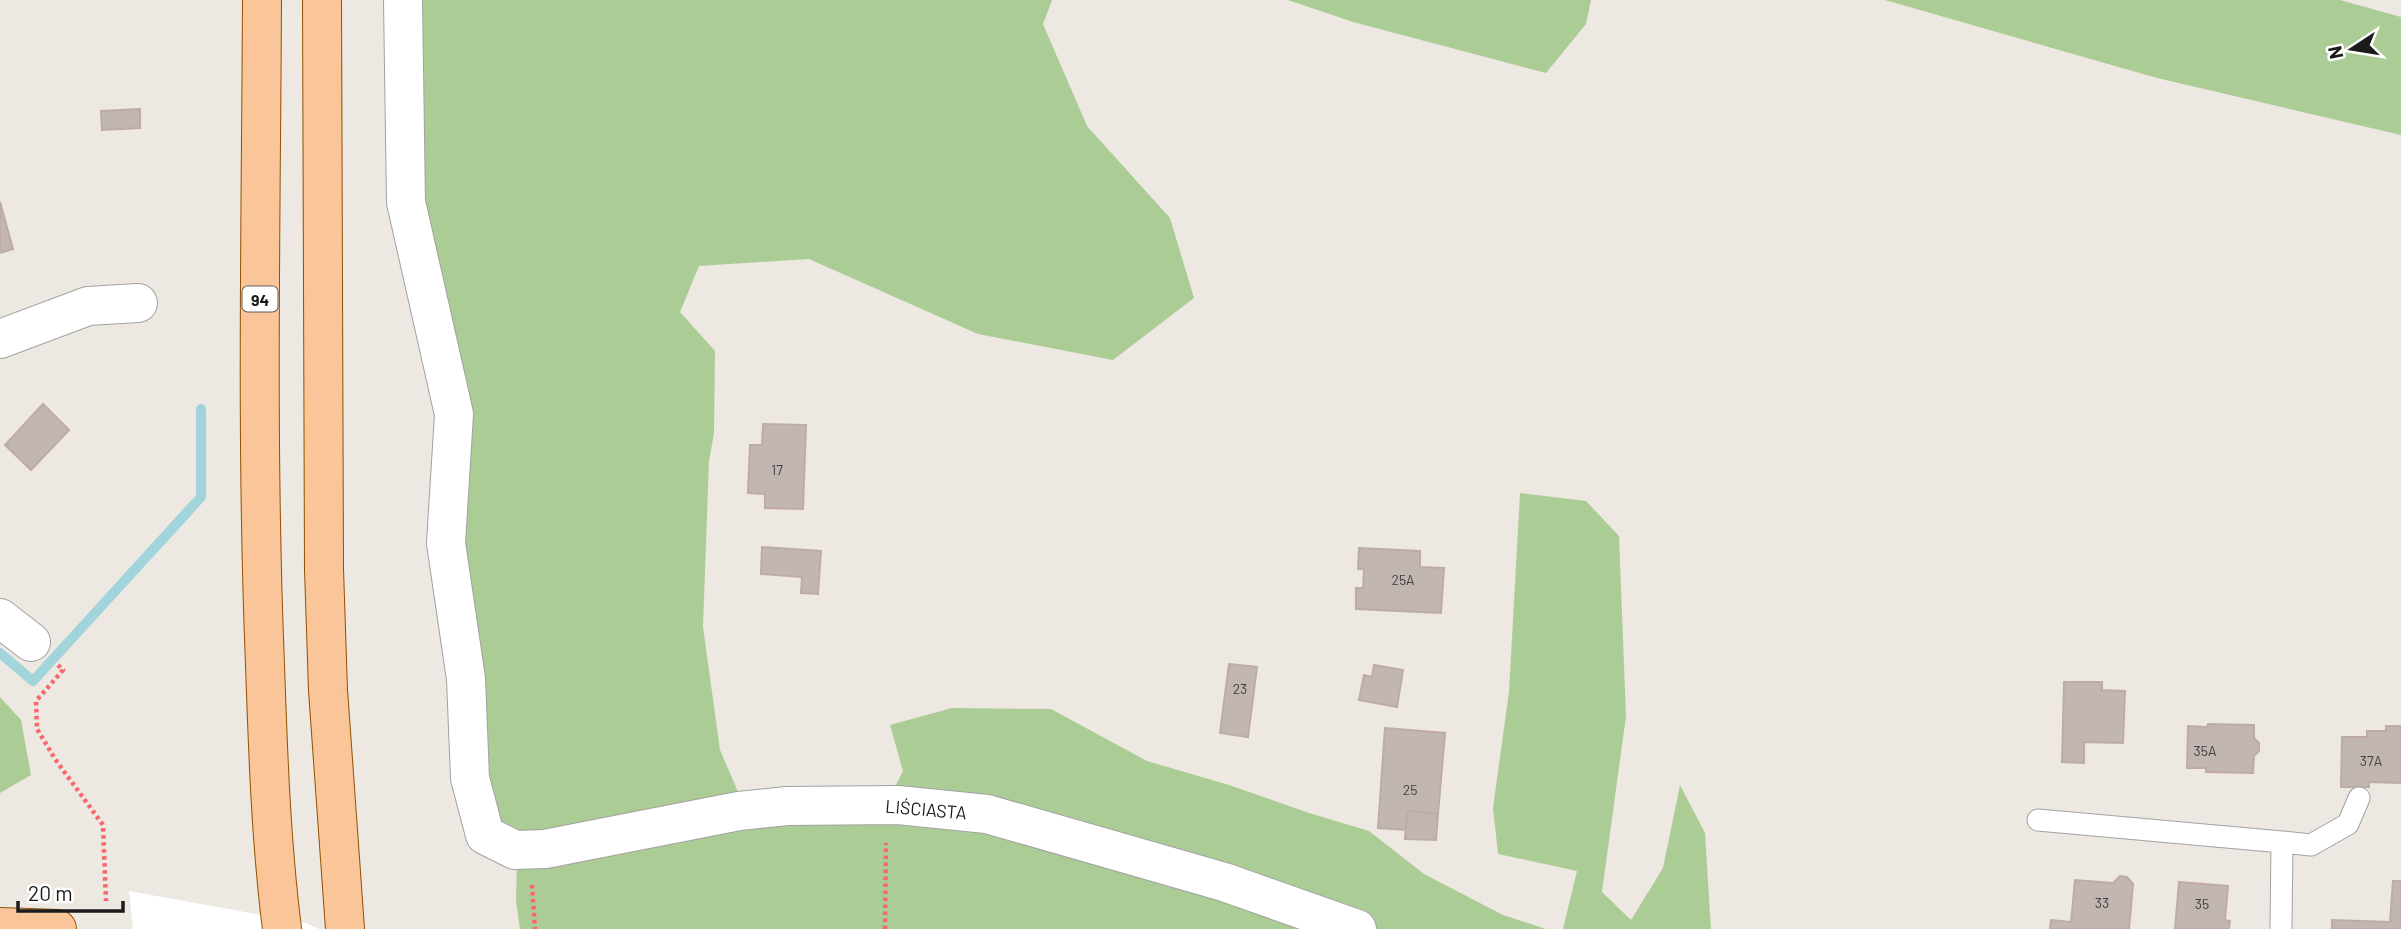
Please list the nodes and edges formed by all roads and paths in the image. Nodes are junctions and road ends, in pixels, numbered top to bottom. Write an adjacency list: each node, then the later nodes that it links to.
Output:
1 (262, 0): 16 (main road, 94)
2 (322, 0): 17 (main road)
3 (403, 0): 10 (street, LIŚCIASTA)
4 (138, 303): 5 (street)
5 (0, 339)
6 (0, 618): 7 (street)
7 (31, 642)
8 (63, 670): 13 (path)
9 (2359, 798): 12 (lane)
10 (898, 805): 18 (path); 19 (street, LIŚCIASTA)
11 (2038, 820): 12 (lane)
12 (2281, 842): 20 (lane)
13 (106, 901)
14 (0, 927): 15 (main road)
15 (57, 929)
16 (282, 929)
17 (345, 929)
18 (885, 929)
19 (1357, 929)
20 (2281, 929)

